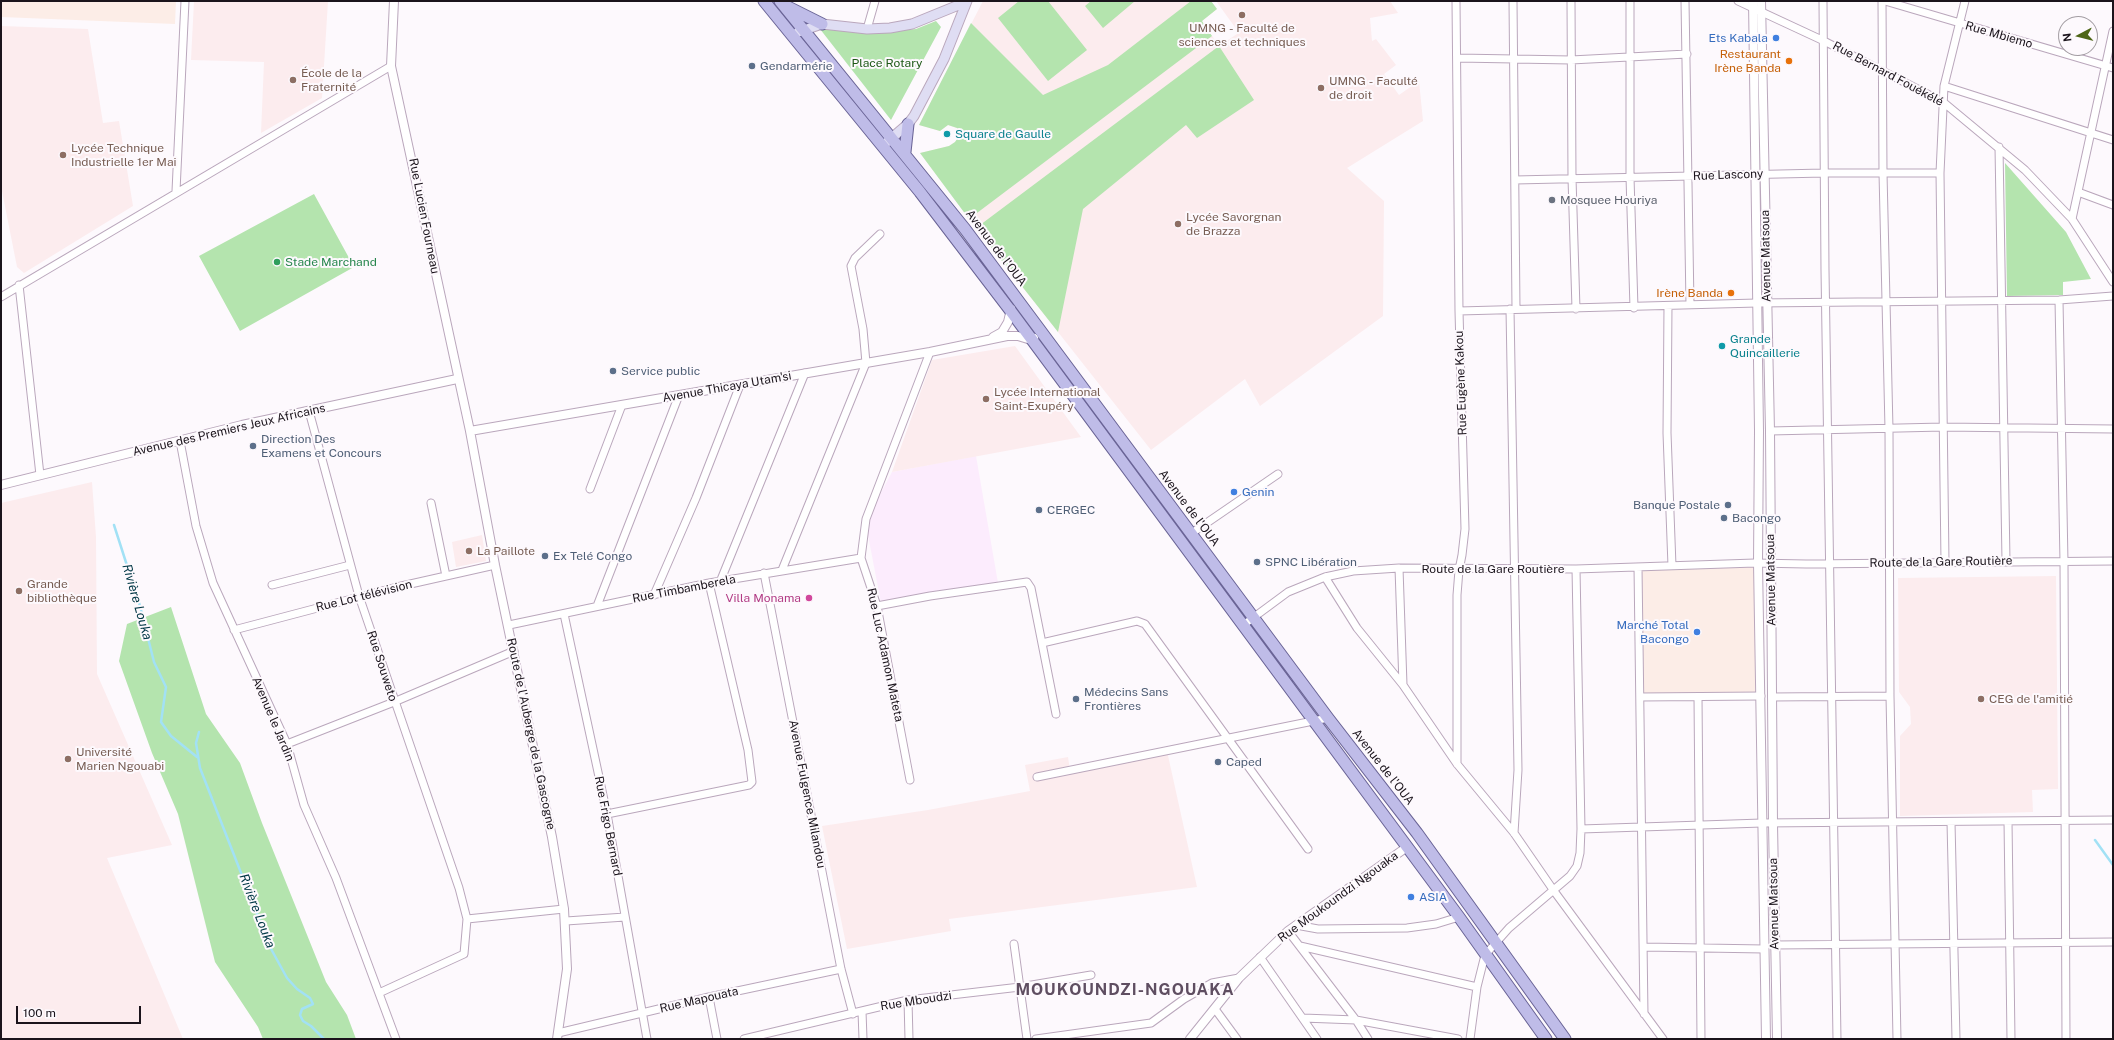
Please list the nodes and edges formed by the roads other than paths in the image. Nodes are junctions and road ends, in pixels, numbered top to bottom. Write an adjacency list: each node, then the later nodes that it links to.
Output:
1 (185, 1): 53 (street)
2 (394, 1): 31 (street, Rue Lucien Fourneau)
3 (764, 1): 24 (main road)
4 (875, 1): 21 (street)
5 (1456, 1): 28 (street, Rue Eugène Kakou)
6 (1513, 1): 29 (street)
7 (1571, 1): 30 (street)
8 (1630, 1): 27 (street)
9 (1685, 1): 26 (street)
10 (1738, 1): 17 (street, Rue Bernard Fouékélé)
11 (1762, 1): 18 (street, Avenue Matsoua)
12 (1824, 1): 25 (street)
13 (1883, 1): 19 (street, Rue Mbiemo); 34 (street)
14 (1965, 1): 19 (street)
15 (781, 2): 20 (main road); 22 (main road, Avenue de l'OUA)
16 (966, 2): 21 (main road); 37 (main road)
17 (1753, 5): 18 (street, Rue Bernard Fouékélé); 48 (street, Avenue Matsoua)
18 (1762, 13): 25 (street, Rue Bernard Fouékélé); 47 (street, Avenue Matsoua)
19 (1959, 23): 32 (street, Rue Mbiemo); 35 (street)
20 (822, 24): 21 (main road); 22 (main road)
21 (867, 29)
22 (803, 30): 24 (main road); 39 (main road, Avenue de l'OUA)
23 (2113, 31): 32 (street)
24 (792, 35): 41 (main road)
25 (1824, 41): 34 (street, Rue Bernard Fouékélé); 44 (street)
26 (1687, 54): 27 (street); 50 (street)
27 (1629, 57): 30 (street); 49 (street)
28 (1458, 58): 29 (street); 76 (street, Rue Eugène Kakou)
29 (1514, 58): 30 (street); 52 (street)
30 (1571, 60): 51 (street)
31 (391, 66): 53 (street); 83 (street, Rue Lucien Fourneau)
32 (2105, 66): 33 (street, Rue Mbiemo); 38 (street)
33 (2113, 68)
34 (1882, 69): 36 (street, Rue Bernard Fouékélé); 45 (street)
35 (1944, 86): 36 (street); 38 (street)
36 (1943, 102): 42 (street, Rue Bernard Fouékélé); 46 (street)
37 (908, 124): 39 (main road); 43 (main road)
38 (2090, 133): 40 (street); 54 (street)
39 (892, 137): 41 (main road); 43 (main road, Avenue de l'OUA)
40 (2113, 140)
41 (882, 146): 75 (main road)
42 (1999, 147): 56 (street, Rue Bernard Fouékélé); 64 (street)
43 (904, 152): 65 (main road, Avenue de l'OUA)
44 (1824, 173): 45 (street, Rue Lascony); 47 (street, Rue Lascony); 68 (street)
45 (1883, 173): 46 (street, Rue Lascony); 69 (street)
46 (1940, 173): 62 (street)
47 (1764, 174): 48 (street, Rue Lascony); 67 (street, Avenue Matsoua)
48 (1754, 175): 50 (street, Rue Lascony); 66 (street, Avenue Matsoua)
49 (1630, 177): 50 (street, Rue Lascony); 51 (street, Rue Lascony); 72 (street)
50 (1689, 177): 70 (street)
51 (1572, 178): 52 (street, Rue Lascony); 74 (street)
52 (1515, 180): 73 (street)
53 (176, 191): 59 (street)
54 (2078, 192): 55 (street); 56 (street)
55 (2113, 205)
56 (2072, 219): 58 (street, Rue Bernard Fouékélé)
57 (880, 234): 81 (street)
58 (2112, 279)
59 (20, 285): 61 (street); 98 (street)
60 (2113, 296): 63 (street)
61 (1, 297)
62 (1942, 300): 64 (street); 69 (street); 88 (street)
63 (2059, 300): 64 (street); 90 (street)
64 (2002, 301): 89 (street)
65 (1020, 302): 75 (street); 77 (main road, Avenue de l'OUA)
66 (1757, 303): 67 (street); 70 (street); 109 (street, Avenue Matsoua)
67 (1767, 303): 68 (street); 94 (street, Avenue Matsoua)
68 (1826, 303): 69 (street); 95 (street)
69 (1886, 303): 91 (street)
70 (1690, 305): 71 (street)
71 (1668, 306): 72 (street); 114 (street)
72 (1634, 308): 74 (street)
73 (1513, 309): 74 (street); 76 (street); 117 (street)
74 (1576, 309)
75 (1010, 310): 78 (main road); 79 (street, Avenue Thicaya Utam'si)
76 (1459, 311): 120 (street, Rue Eugène Kakou)
77 (1043, 332): 78 (street); 102 (main road, Avenue de l'OUA)
78 (1031, 340): 79 (street, Avenue Thicaya Utam'si); 134 (main road)
79 (985, 341): 80 (street, Avenue Thicaya Utam'si)
80 (930, 352): 81 (street, Avenue Thicaya Utam'si); 103 (street, Rue Luc Adamon Mateta)
81 (866, 363): 82 (street, Avenue Thicaya Utam'si); 119 (street)
82 (805, 373): 84 (street, Avenue Thicaya Utam'si); 124 (street)
83 (457, 379): 87 (street, Avenue des Premiers Jeux Africains); 93 (street, Rue Lucien Fourneau)
84 (740, 385): 85 (street, Avenue Thicaya Utam'si); 127 (street)
85 (679, 395): 86 (street, Avenue Thicaya Utam'si); 129 (street)
86 (622, 405): 93 (street, Avenue Thicaya Utam'si); 100 (street)
87 (309, 411): 96 (street, Avenue des Premiers Jeux Africains); 112 (street, Rue Souweto)
88 (1943, 427): 89 (street); 91 (street); 107 (street)
89 (2003, 427): 90 (street); 104 (street)
90 (2061, 428): 92 (street); 108 (street)
91 (1889, 429): 95 (street); 106 (street)
92 (2113, 429)
93 (470, 430): 113 (street, Route de l'Auberge de la Gascogne)
94 (1770, 431): 95 (street); 110 (street, Avenue Matsoua)
95 (1828, 431): 111 (street)
96 (180, 440): 98 (street, Avenue des Premiers Jeux Africains); 135 (street, Avenue le Jardin)
97 (1278, 474): 102 (street)
98 (40, 475): 99 (street, Avenue des Premiers Jeux Africains)
99 (1, 485)
100 (590, 489)
101 (432, 503): 122 (street)
102 (1192, 533): 132 (main road, Avenue de l'OUA)
103 (861, 558): 119 (street, Rue Timbamberela); 130 (street, Rue Luc Adamon Mateta)
104 (2006, 561): 107 (street, Route de la Gare Routière); 108 (street, Route de la Gare Routière)
105 (2113, 561): 108 (street, Route de la Gare Routière)
106 (1889, 562): 107 (street, Route de la Gare Routière); 111 (street, Route de la Gare Routière); 141 (street)
107 (1945, 562)
108 (2064, 562): 157 (street)
109 (1758, 563): 110 (street, Route de la Gare Routière); 114 (street, Route de la Gare Routière); 139 (street, Avenue Matsoua)
110 (1770, 564): 111 (street, Route de la Gare Routière); 140 (street, Avenue Matsoua)
111 (1830, 564): 143 (street)
112 (350, 565): 126 (street); 128 (street, Rue Souweto)
113 (495, 565): 122 (street, Rue Lot télévision); 133 (street, Route de l'Auberge de la Gascogne)
114 (1672, 566): 115 (street, Route de la Gare Routière)
115 (1638, 567): 118 (street, Route de la Gare Routière); 144 (street)
116 (1399, 568): 120 (street, Route de la Gare Routière); 123 (street, Route de la Gare Routière); 138 (street)
117 (1513, 569): 118 (street, Route de la Gare Routière); 120 (street, Route de la Gare Routière); 168 (street)
118 (1576, 569): 167 (street)
119 (782, 570): 121 (street, Rue Timbamberela)
120 (1459, 570): 153 (street, Rue Eugène Kakou)
121 (764, 574): 124 (street, Rue Timbamberela); 194 (street, Avenue Fulgence Milandou)
122 (446, 576): 128 (street, Rue Lot télévision)
123 (1325, 577): 132 (street, Route de la Gare Routière); 138 (street)
124 (720, 582): 125 (street, Rue Timbamberela)
125 (709, 584): 127 (street, Rue Timbamberela); 156 (street)
126 (272, 585)
127 (654, 595): 129 (street, Rue Timbamberela)
128 (359, 596): 135 (street, Rue Lot télévision); 145 (street, Rue Souweto)
129 (597, 606): 131 (street, Rue Timbamberela)
130 (877, 606): 136 (street); 155 (street, Rue Luc Adamon Mateta)
131 (564, 614): 133 (street, Rue Timbamberela); 156 (street, Rue Frigo Bernard)
132 (1253, 617): 134 (street, Route de la Gare Routière); 147 (main road, Avenue de l'OUA)
133 (509, 625): 137 (street, Route de l'Auberge de la Gascogne)
134 (1242, 626): 148 (main road)
135 (234, 630): 152 (street, Avenue le Jardin)
136 (1042, 643): 146 (street); 149 (street)
137 (514, 651): 145 (street); 172 (street, Route de l'Auberge de la Gascogne)
138 (1403, 685): 153 (street)
139 (1761, 696): 142 (street); 150 (street, Avenue Matsoua)
140 (1772, 696): 143 (street); 151 (street, Avenue Matsoua)
141 (1890, 696): 143 (street); 163 (street)
142 (1698, 697): 144 (street); 165 (street)
143 (1832, 697): 162 (street)
144 (1640, 698): 166 (street)
145 (394, 702): 152 (street); 175 (street, Rue Souweto)
146 (1056, 714)
147 (1328, 718): 148 (street); 179 (main road, Avenue de l'OUA)
148 (1312, 720): 149 (street); 169 (main road)
149 (1227, 738): 154 (street); 170 (street)
150 (1762, 741): 151 (street); 161 (street, Avenue Matsoua)
151 (1772, 742): 164 (street, Avenue Matsoua)
152 (287, 744): 199 (street, Avenue le Jardin)
153 (1457, 764): 168 (street)
154 (1037, 777)
155 (910, 780)
156 (606, 814): 173 (street, Rue Frigo Bernard)
157 (2065, 820): 158 (street); 159 (street); 181 (street)
158 (2113, 820)
159 (2008, 821): 160 (street); 180 (street)
160 (1951, 822): 163 (street); 182 (street)
161 (1762, 823): 164 (street); 165 (street); 191 (street, Avenue Matsoua)
162 (1834, 823): 163 (street); 164 (street); 185 (street)
163 (1892, 823): 187 (street)
164 (1773, 824): 186 (street, Avenue Matsoua)
165 (1699, 826): 166 (street); 190 (street)
166 (1643, 828): 167 (street); 189 (street)
167 (1581, 829): 171 (street)
168 (1514, 833): 171 (street)
169 (1407, 847): 174 (main road); 177 (street, Rue Moukoundzi Ngouaka)
170 (1308, 849)
171 (1554, 891): 179 (street); 206 (street)
172 (564, 910): 175 (street); 176 (street, Route de l'Auberge de la Gascogne)
173 (625, 917): 176 (street); 204 (street, Rue Frigo Bernard)
174 (1459, 917): 177 (street); 192 (main road)
175 (467, 919): 199 (street, Rue Souweto)
176 (566, 921): 209 (street, Route de l'Auberge de la Gascogne)
177 (1296, 925): 178 (street, Rue Moukoundzi Ngouaka)
178 (1288, 931): 188 (street); 193 (street, Rue Moukoundzi Ngouaka)
179 (1496, 941): 192 (street); 225 (main road, Avenue de l'OUA)
180 (2010, 941): 181 (street); 182 (street); 233 (street)
181 (2064, 941): 183 (street); 234 (street)
182 (1953, 942): 187 (street); 232 (street)
183 (2113, 942)
184 (1014, 944): 197 (street)
185 (1836, 944): 186 (street); 187 (street); 230 (street)
186 (1775, 945): 229 (street, Avenue Matsoua)
187 (1895, 945): 231 (street)
188 (1300, 946): 198 (street); 208 (street)
189 (1644, 947): 190 (street); 206 (street)
190 (1701, 949): 191 (street); 227 (street)
191 (1764, 949): 228 (street, Avenue Matsoua)
192 (1485, 954): 198 (street); 224 (main road)
193 (1260, 957): 196 (street, Rue Moukoundzi Ngouaka); 207 (street)
194 (841, 969): 200 (street, Rue Mapouata); 205 (street, Avenue Fulgence Milandou)
195 (1091, 975): 197 (street, Rue Mboudzi)
196 (1239, 978): 202 (street, Rue Moukoundzi Ngouaka); 217 (street)
197 (1020, 987): 201 (street, Rue Mboudzi); 216 (street)
198 (1477, 987): 223 (street)
199 (379, 993): 210 (street, Avenue le Jardin)
200 (709, 997): 204 (street, Rue Mapouata); 212 (street)
201 (908, 1000): 203 (street, Rue Mboudzi); 215 (street)
202 (1215, 1009): 218 (street, Rue Moukoundzi Ngouaka); 219 (street)
203 (862, 1011): 205 (street, Rue Mboudzi); 214 (street)
204 (642, 1013): 209 (street, Rue Mapouata); 211 (street, Rue Frigo Bernard)
205 (853, 1014): 213 (street, Rue Mboudzi)
206 (1644, 1014): 226 (street)
207 (1303, 1018): 208 (street); 220 (street)
208 (1356, 1020): 221 (street); 222 (street)
209 (557, 1036)
210 (396, 1039)
211 (648, 1039)
212 (717, 1039)
213 (744, 1039)
214 (863, 1039)
215 (909, 1039)
216 (1027, 1039)
217 (1036, 1039)
218 (1190, 1039)
219 (1237, 1039)
220 (1318, 1039)
221 (1368, 1039)
222 (1458, 1039)
223 (1470, 1039)
224 (1546, 1039)
225 (1566, 1039)
226 (1663, 1039)
227 (1701, 1039)
228 (1766, 1039)
229 (1777, 1039)
230 (1837, 1039)
231 (1897, 1039)
232 (1956, 1039)
233 (2011, 1039)
234 (2066, 1039)

